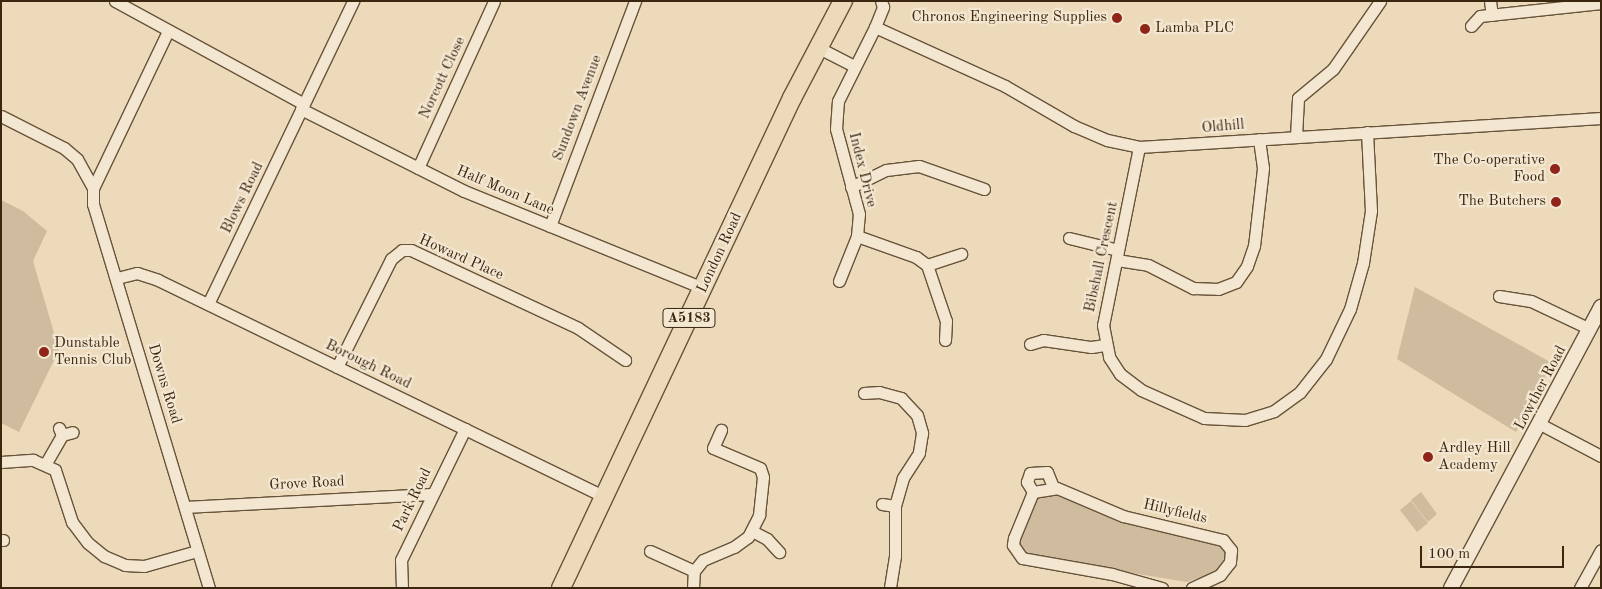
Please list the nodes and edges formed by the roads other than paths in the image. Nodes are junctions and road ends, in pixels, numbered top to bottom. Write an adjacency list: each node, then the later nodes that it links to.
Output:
1 (115, 1): 13 (street, Half Moon Lane)
2 (353, 1): 16 (street)
3 (494, 1): 23 (street, Norcott Close)
4 (635, 1): 27 (street, Sundown Avenue)
5 (843, 1): 14 (main road, London Road / A5183)
6 (882, 1): 12 (street, Index Drive)
7 (1380, 1): 20 (street)
8 (1490, 1): 10 (street)
9 (1601, 3): 10 (street)
10 (1492, 15): 11 (street)
11 (1471, 26)
12 (875, 28): 15 (street, Index Drive); 22 (street, Oldhill)
13 (168, 31): 16 (street, Half Moon Lane); 25 (street)
14 (817, 47): 15 (street); 35 (main road, London Road / A5183)
15 (854, 66): 24 (street, Index Drive)
16 (303, 106): 23 (street, Half Moon Lane); 37 (street, Blows Road)
17 (1, 116): 25 (street)
18 (1601, 118): 19 (street, Oldhill)
19 (1367, 132): 20 (street, Oldhill); 42 (street, Bibshall Crescent)
20 (1296, 137): 21 (street, Oldhill)
21 (1259, 139): 22 (street, Oldhill); 31 (street)
22 (1139, 147): 31 (street, Bibshall Crescent)
23 (418, 168): 27 (street, Half Moon Lane)
24 (851, 187): 26 (street); 28 (street, Index Drive)
25 (94, 188): 33 (street, Downs Road)
26 (984, 189)
27 (550, 226): 35 (street, Half Moon Lane)
28 (857, 236): 32 (street); 34 (street, Index Drive)
29 (1069, 238): 31 (street)
30 (961, 254): 32 (street)
31 (1117, 255): 42 (street, Bibshall Crescent)
32 (927, 265): 40 (street)
33 (116, 278): 37 (street, Borough Road); 59 (street, Downs Road)
34 (839, 281)
35 (703, 288): 56 (main road, London Road / A5183)
36 (1499, 296): 39 (street)
37 (208, 304): 44 (street, Borough Road)
38 (1601, 307): 39 (street, Lowther Road)
39 (1590, 329): 46 (street, Lowther Road)
40 (945, 340)
41 (1030, 344): 42 (street)
42 (1105, 345)
43 (625, 360): 44 (street, Howard Place)
44 (337, 367): 47 (street, Borough Road)
45 (864, 393): 58 (street)
46 (1540, 424): 50 (street); 73 (street, Lowther Road)
47 (464, 429): 55 (street, Park Road); 56 (street, Borough Road)
48 (721, 430): 60 (street)
49 (65, 432): 52 (street)
50 (1601, 456)
51 (1, 462): 52 (street)
52 (46, 463): 62 (street)
53 (1053, 487): 54 (street); 54 (street, Hillyfields); 72 (street, Hillyfields)
54 (1033, 492): 71 (street, Hillyfields)
55 (432, 494): 59 (street, Grove Road); 68 (street, Park Road)
56 (604, 497): 69 (main road, London Road / A5183)
57 (882, 504): 58 (street)
58 (895, 506): 66 (street)
59 (185, 507): 62 (street, Downs Road)
60 (752, 531): 64 (street); 65 (street)
61 (1601, 550): 74 (street)
62 (197, 551): 67 (street, Downs Road)
63 (650, 551): 65 (street)
64 (779, 552)
65 (694, 570): 70 (street)
66 (893, 587)
67 (209, 588)
68 (402, 588)
69 (561, 588)
70 (692, 588)
71 (1162, 588)
72 (1192, 588)
73 (1451, 588)
74 (1580, 588)

